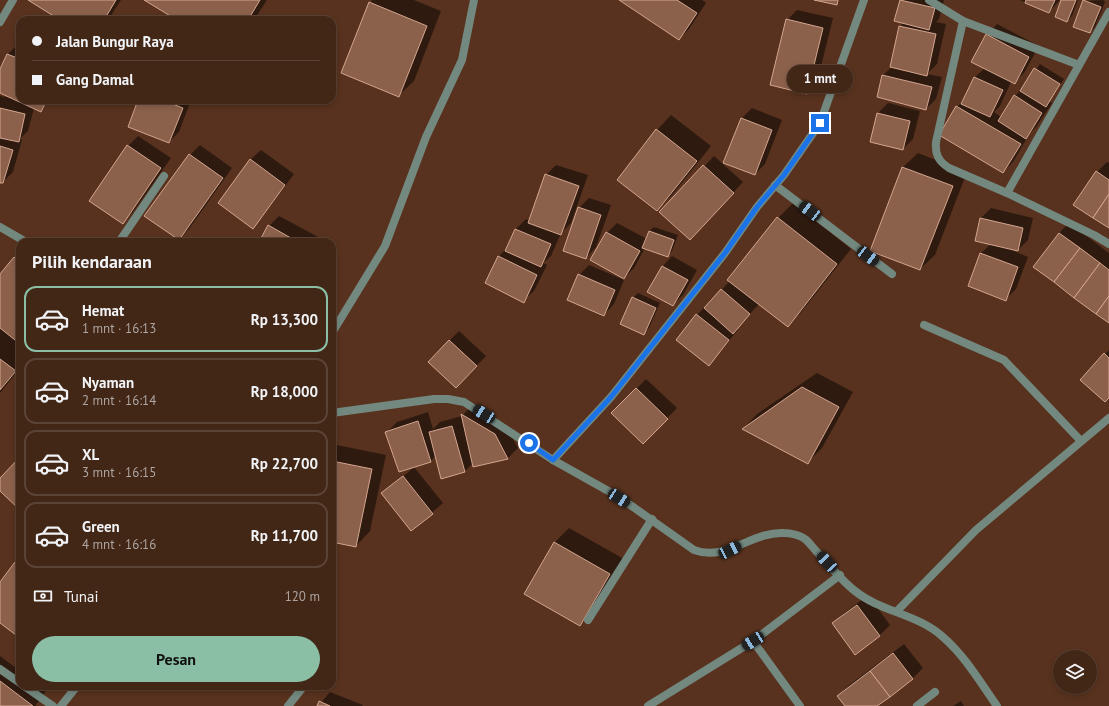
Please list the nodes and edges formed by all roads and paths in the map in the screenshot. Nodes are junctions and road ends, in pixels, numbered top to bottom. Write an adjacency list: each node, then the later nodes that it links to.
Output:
1 (13, 0): 7 (street)
2 (474, 0): 18 (street)
3 (864, 0): 10 (street)
4 (929, 0): 6 (street)
5 (1109, 12): 8 (street)
6 (962, 21): 8 (street); 11 (street)
7 (0, 22)
8 (1079, 65): 11 (street)
9 (164, 176): 14 (street)
10 (775, 185): 16 (street); 22 (street)
11 (1007, 193): 15 (street)
12 (0, 227): 13 (street)
13 (19, 238)
14 (122, 238)
15 (1109, 244)
16 (892, 274)
17 (924, 325): 21 (street)
18 (336, 326)
19 (336, 412): 22 (street)
20 (1109, 418): 21 (street)
21 (1080, 441): 25 (street)
22 (553, 460): 23 (street)
23 (652, 520): 24 (street); 26 (street)
24 (840, 575): 25 (street); 27 (street)
25 (897, 611): 40 (street)
26 (588, 620)
27 (753, 641): 34 (street); 38 (street)
28 (0, 669): 29 (street)
29 (16, 680)
30 (30, 690): 35 (street)
31 (74, 690): 36 (street)
32 (301, 690): 37 (street)
33 (935, 692): 39 (street)
34 (651, 705)
35 (53, 706)
36 (62, 706)
37 (288, 706)
38 (800, 706)
39 (917, 706)
40 (997, 706)

